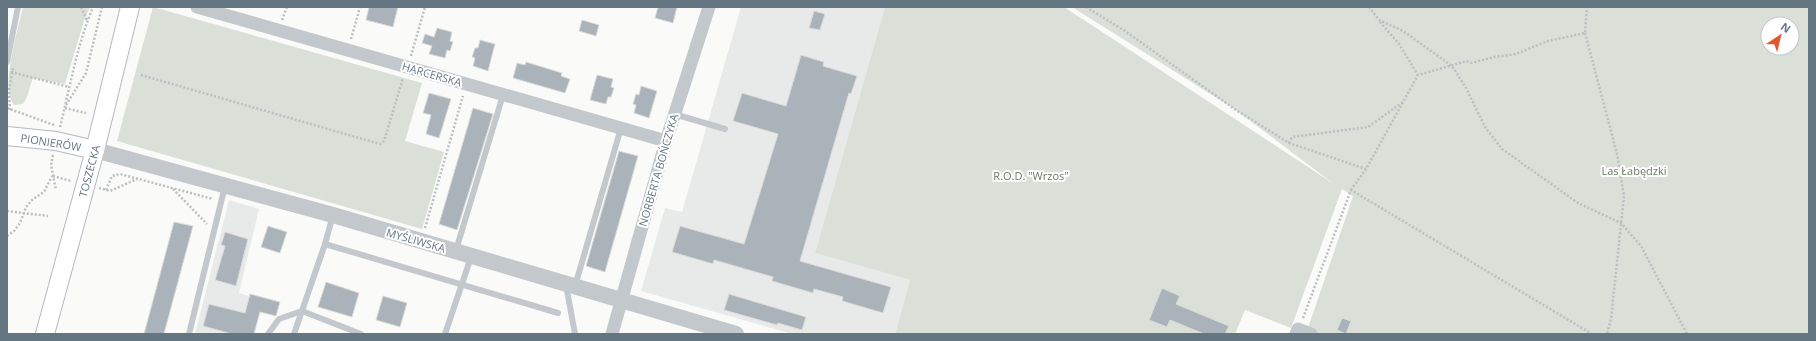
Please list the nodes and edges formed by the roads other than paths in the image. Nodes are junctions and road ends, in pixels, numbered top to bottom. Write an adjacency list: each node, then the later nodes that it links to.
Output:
1 (18, 7): 5 (lane)
2 (130, 7): 12 (main road, TOSZECKA)
3 (197, 7): 6 (street, HARCERSKA)
4 (709, 7): 7 (street, NORBERTA BOŃCZYKA)
5 (7, 62)
6 (503, 94): 8 (street, HARCERSKA); 16 (lane)
7 (674, 114): 9 (lane); 11 (street, NORBERTA BOŃCZYKA)
8 (621, 128): 11 (street, HARCERSKA); 19 (lane)
9 (725, 129)
10 (7, 136): 12 (main road, PIONIERÓW)
11 (666, 141): 20 (street, NORBERTA BOŃCZYKA)
12 (95, 150): 13 (street, MYŚLIWSKA); 24 (main road, TOSZECKA)
13 (226, 185): 14 (street, MYŚLIWSKA); 25 (lane)
14 (333, 215): 15 (lane); 16 (street, MYŚLIWSKA)
15 (325, 244): 18 (lane); 21 (lane)
16 (456, 251): 17 (street, MYŚLIWSKA)
17 (472, 256): 18 (lane); 19 (street, MYŚLIWSKA)
18 (463, 285): 22 (lane); 29 (lane)
19 (570, 285): 20 (street, MYŚLIWSKA); 30 (lane)
20 (620, 300): 31 (street, NORBERTA BOŃCZYKA); 32 (street, MYŚLIWSKA)
21 (302, 311): 26 (lane); 27 (lane); 28 (lane)
22 (558, 313)
23 (1297, 332): 33 (street)
24 (45, 334)
25 (189, 334)
26 (268, 334)
27 (294, 334)
28 (361, 334)
29 (445, 334)
30 (574, 334)
31 (612, 334)
32 (736, 334)
33 (1311, 334)

